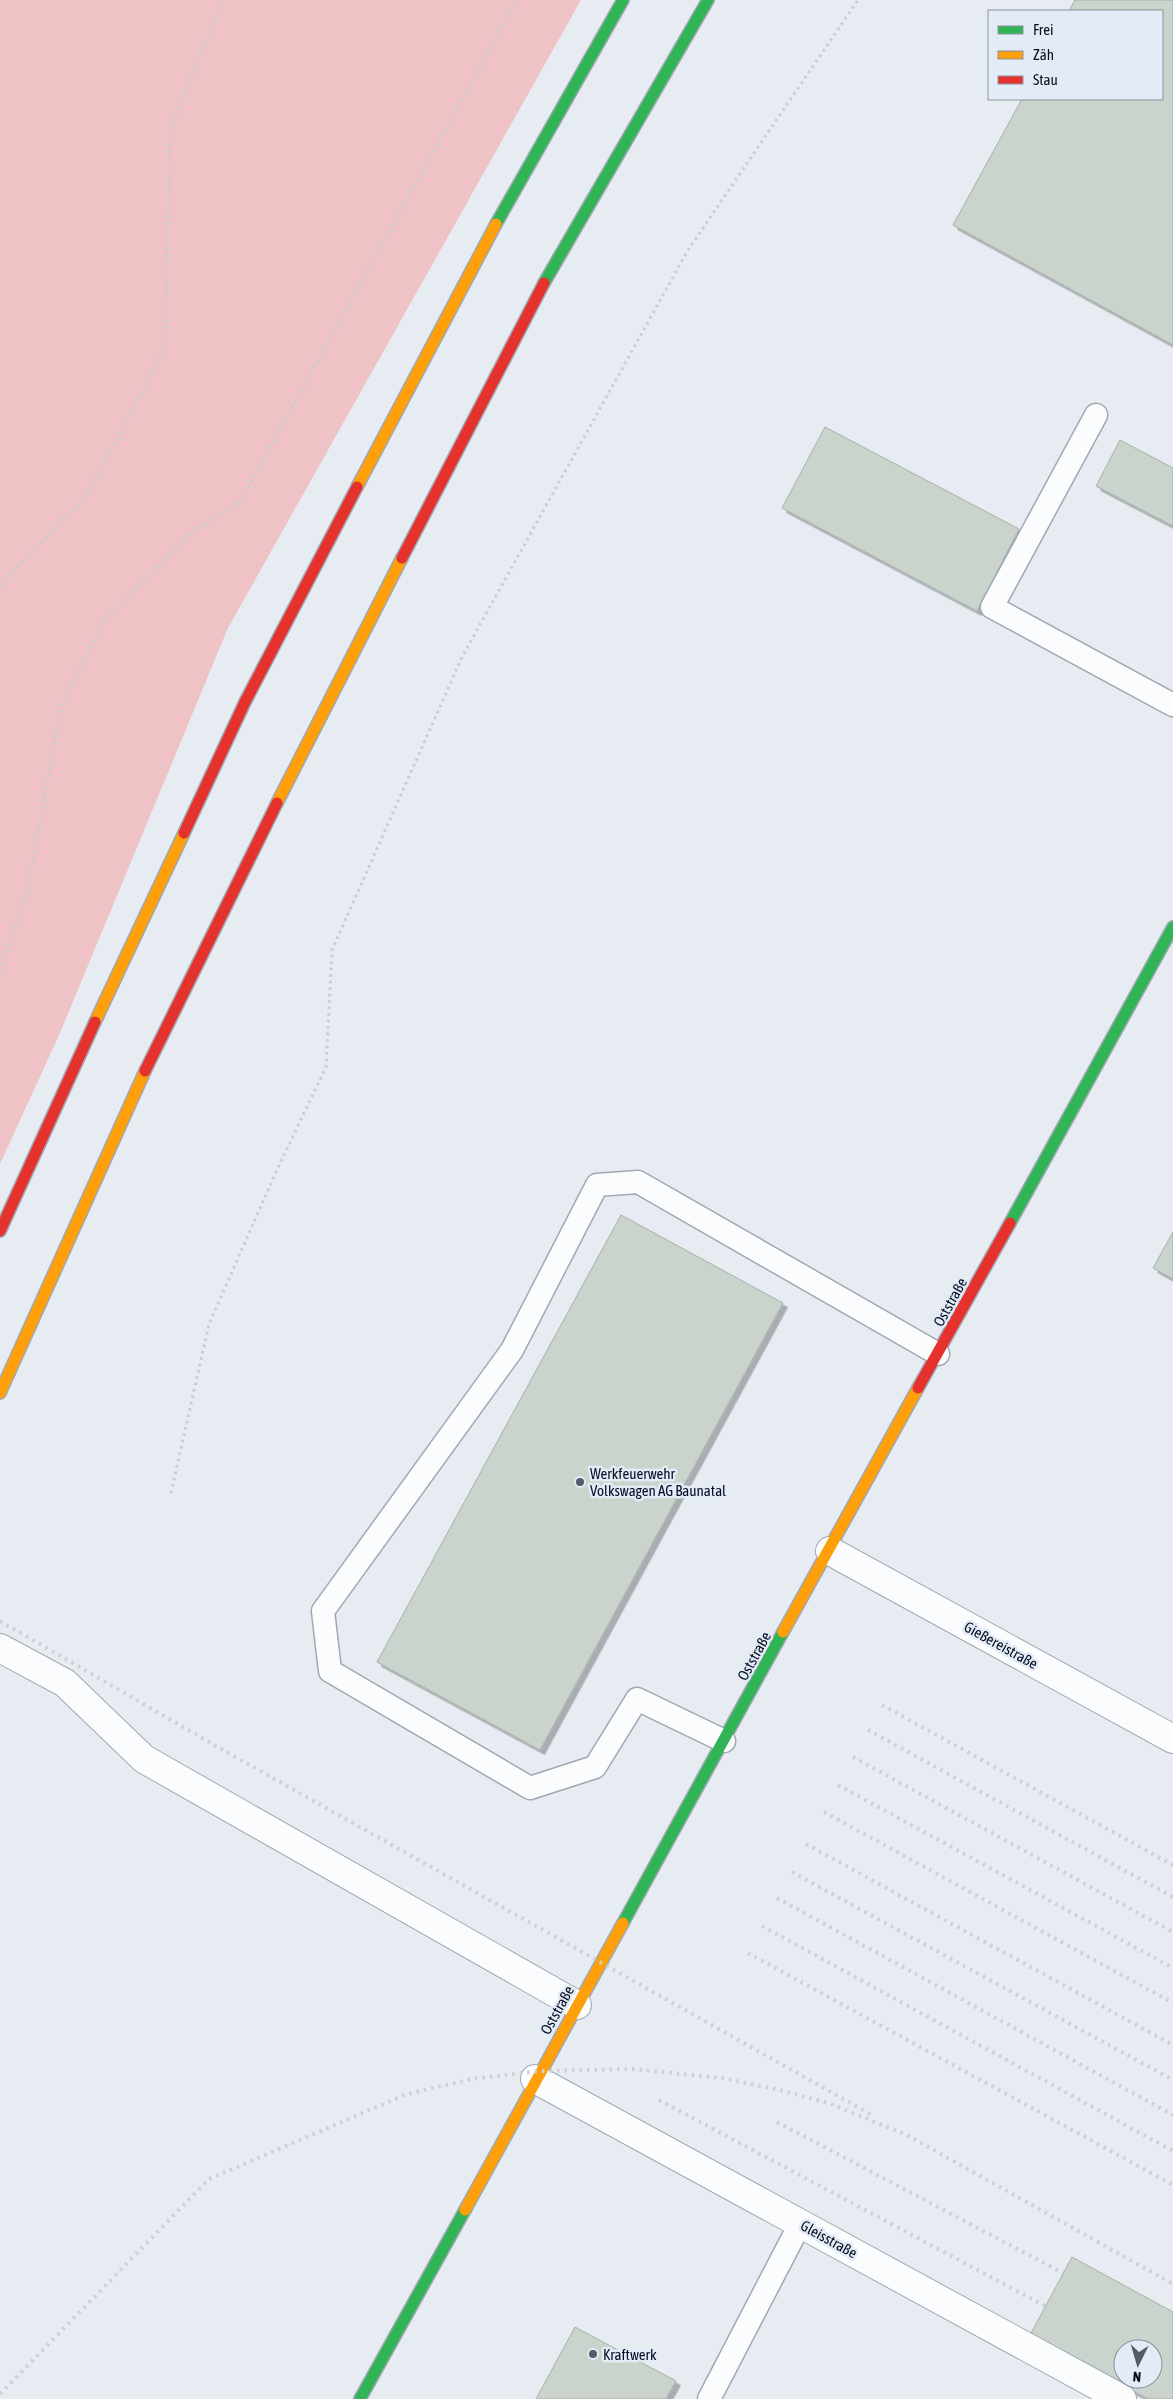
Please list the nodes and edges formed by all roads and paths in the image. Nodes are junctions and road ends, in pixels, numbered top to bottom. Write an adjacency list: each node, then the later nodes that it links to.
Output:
1 (223, 0): 7 (path)
2 (518, 0): 10 (path)
3 (622, 0): 11 (main road)
4 (708, 0): 13 (main road)
5 (858, 0): 14 (path)
6 (1096, 415): 8 (lane)
7 (0, 586)
8 (1173, 705)
9 (1173, 927): 12 (main road, Oststraße)
10 (0, 972)
11 (0, 1231)
12 (938, 1354): 15 (main road, Oststraße); 18 (lane)
13 (0, 1393)
14 (171, 1493)
15 (830, 1551): 17 (street, Gießereistraße); 18 (main road, Oststraße)
16 (0, 1648): 19 (street)
17 (1173, 1739)
18 (724, 1741): 19 (main road, Oststraße)
19 (577, 2004): 20 (main road, Oststraße)
20 (535, 2079): 21 (street, Gleisstraße); 22 (main road, Oststraße)
21 (800, 2224): 23 (lane); 24 (street, Gleisstraße)
22 (360, 2399)
23 (709, 2399)
24 (1122, 2399)

